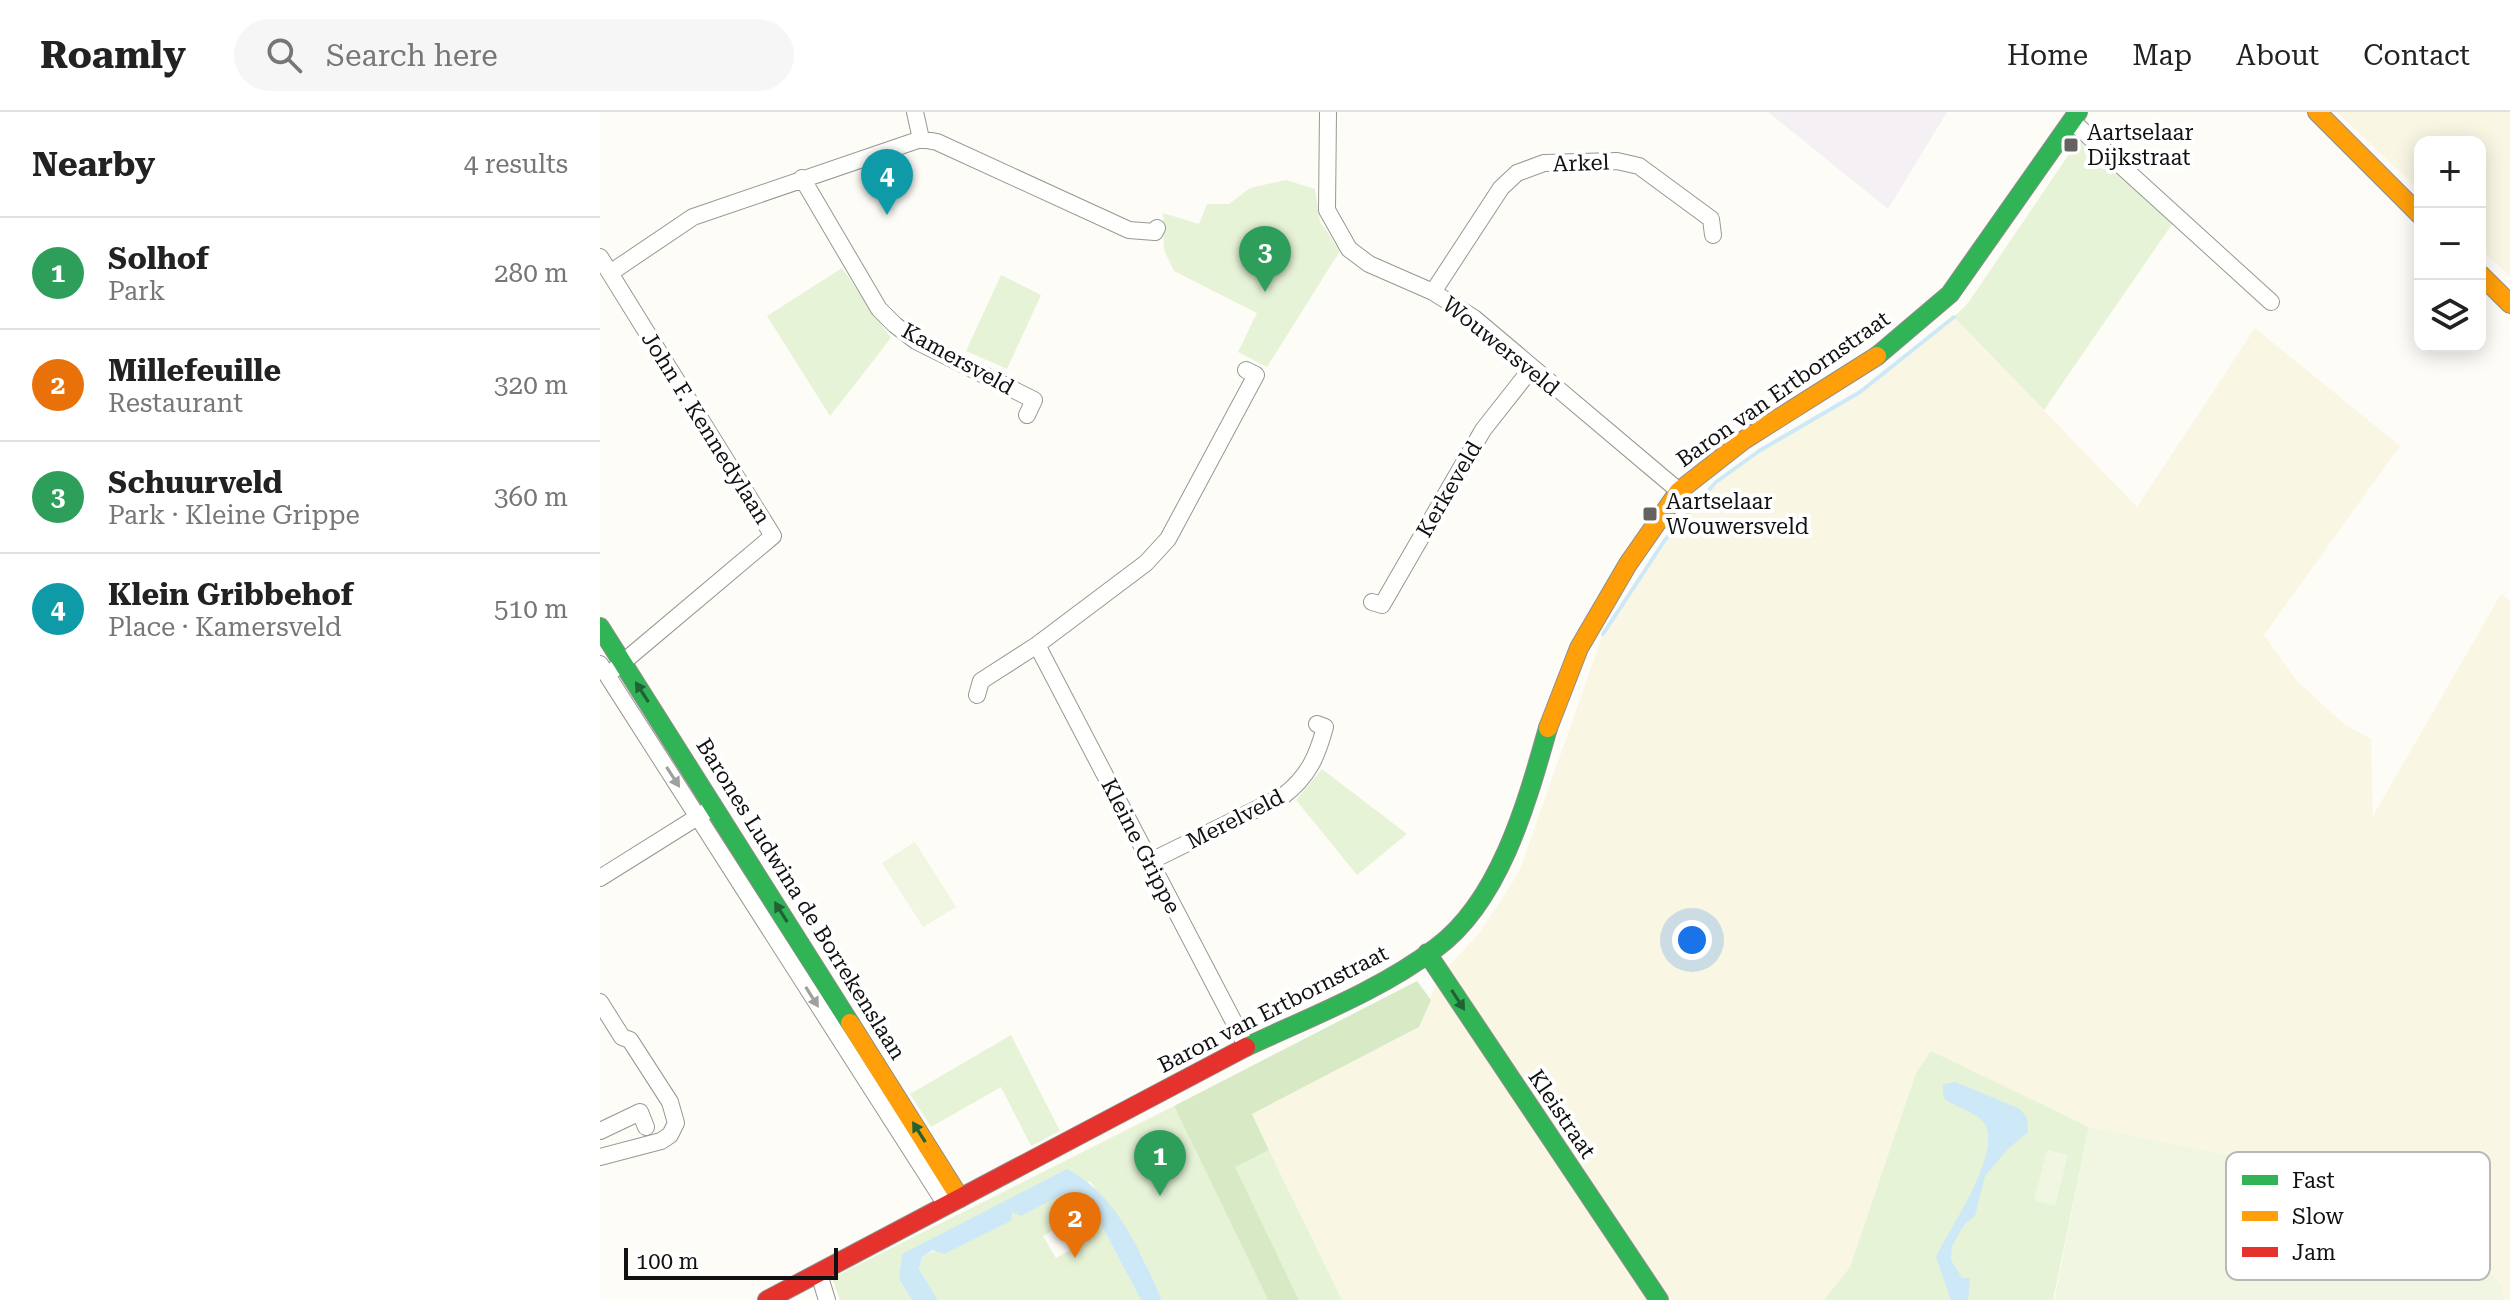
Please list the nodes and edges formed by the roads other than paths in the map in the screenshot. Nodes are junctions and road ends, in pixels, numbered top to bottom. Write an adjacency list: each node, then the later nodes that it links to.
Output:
1 (915, 112): 5 (street)
2 (1328, 112): 13 (street, Wouwersveld)
3 (2317, 112): 7 (street)
4 (2075, 117): 14 (street); 19 (street, Baron van Ertbornstraat)
5 (921, 139): 6 (street); 8 (street)
6 (802, 178): 11 (street); 18 (street, Kamersveld)
7 (2414, 209)
8 (1157, 228)
9 (1713, 235): 13 (street, Arkel)
10 (600, 257): 11 (street, John F. Kennedylaan)
11 (610, 273): 23 (street, John F. Kennedylaan)
12 (2486, 280): 15 (street)
13 (1433, 292): 16 (street, Wouwersveld)
14 (2271, 302)
15 (2510, 304)
16 (1531, 369): 19 (street, Wouwersveld); 20 (street, Kerkeveld)
17 (1246, 370): 22 (street)
18 (1027, 415)
19 (1679, 491): 30 (street, Baron van Ertbornstraat)
20 (1372, 602)
21 (600, 627): 23 (street, Barones Ludwina de Borrekenslaan)
22 (1037, 645): 25 (street); 28 (street, Kleine Grippe)
23 (623, 663): 24 (street, John F. Kennedylaan); 27 (street, Barones Ludwina de Borrekenslaan, one-way to 23)
24 (604, 670): 27 (street, Barones Ludwina de Borrekenslaan, one-way to 27)
25 (977, 695)
26 (1317, 724): 28 (street, Merelveld)
27 (707, 811): 29 (street); 36 (street, Barones Ludwina de Borrekenslaan)
28 (1149, 862): 32 (street, Kleine Grippe)
29 (600, 878)
30 (1427, 953): 32 (street, Baron van Ertbornstraat); 40 (street, Kleistraat, one-way to 40)
31 (600, 1002): 35 (street)
32 (1247, 1047): 36 (street, Baron van Ertbornstraat)
33 (646, 1127): 34 (street)
34 (600, 1131)
35 (600, 1157)
36 (953, 1202): 37 (street, Baron van Ertbornstraat)
37 (819, 1274): 38 (street, Baron van Ertbornstraat); 39 (street)
38 (767, 1300)
39 (827, 1300)
40 (1659, 1300)

